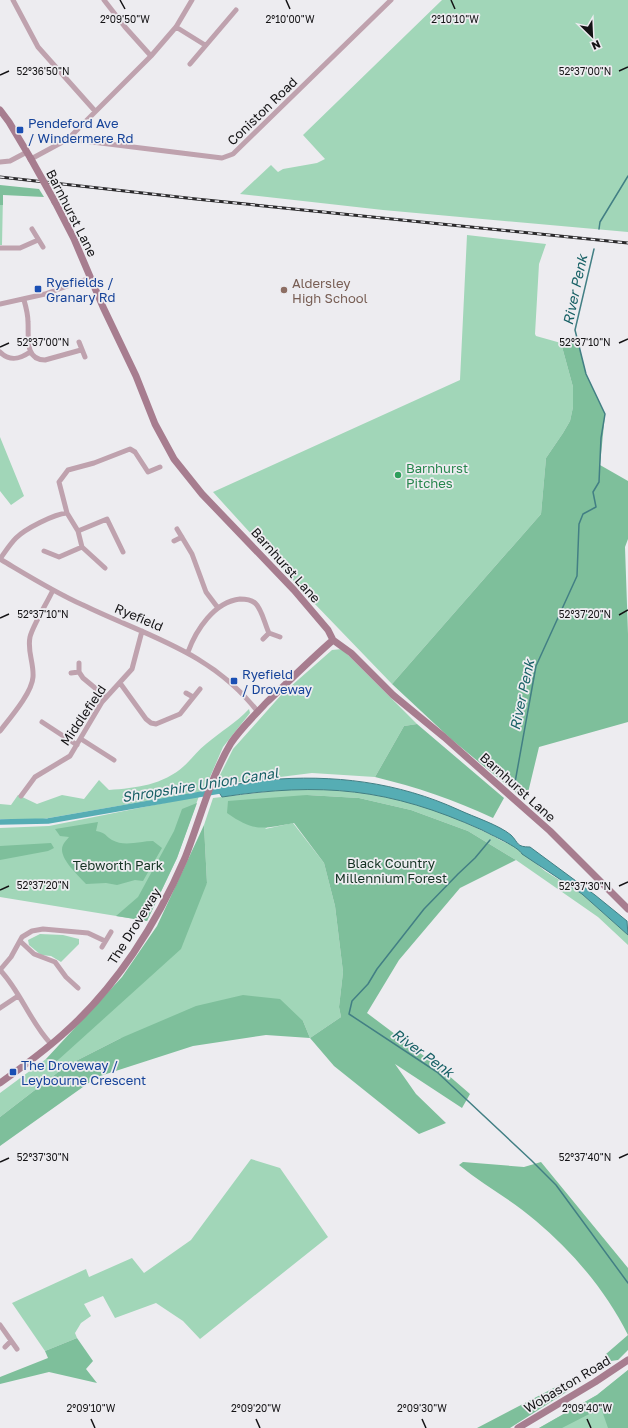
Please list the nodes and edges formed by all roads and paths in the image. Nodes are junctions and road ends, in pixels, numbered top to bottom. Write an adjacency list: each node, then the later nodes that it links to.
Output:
1 (13, 0): 11 (street)
2 (104, 0): 8 (street)
3 (192, 0): 6 (street)
4 (391, 0): 12 (street, Coniston Road)
5 (236, 10): 7 (street)
6 (176, 27): 7 (street); 8 (street)
7 (205, 45): 9 (street)
8 (151, 56): 11 (street)
9 (190, 64)
10 (0, 110): 13 (street, Barnhurst Lane)
11 (95, 111): 12 (street)
12 (68, 139): 14 (street)
13 (26, 152): 14 (street, Barnhurst Lane); 15 (street)
14 (31, 159): 20 (street, Barnhurst Lane, bridge)
15 (0, 162)
16 (32, 229): 17 (street)
17 (38, 240): 18 (street); 19 (street)
18 (42, 247)
19 (0, 248)
20 (90, 278): 21 (street); 45 (street, Barnhurst Lane)
21 (24, 300): 22 (street); 26 (street)
22 (0, 304)
23 (79, 342): 24 (street)
24 (81, 350): 26 (street); 27 (street)
25 (0, 352): 26 (street)
26 (30, 352)
27 (85, 357)
28 (160, 467): 29 (street)
29 (67, 513): 31 (street); 37 (street)
30 (177, 529): 32 (street)
31 (78, 531): 34 (street); 36 (street)
32 (182, 537): 33 (street); 40 (street)
33 (174, 541)
34 (82, 547): 35 (street); 38 (street)
35 (44, 552)
36 (123, 552)
37 (0, 559): 39 (street, Ryefield)
38 (105, 568)
39 (53, 590): 41 (street, Ryefield); 57 (street)
40 (218, 608): 42 (street); 46 (street)
41 (142, 631): 46 (street, Ryefield); 50 (street, Middlefield)
42 (269, 633): 43 (street); 44 (street)
43 (280, 637)
44 (263, 639)
45 (333, 640): 55 (street, The Droveway); 62 (street, Barnhurst Lane)
46 (188, 652): 55 (street, Ryefield)
47 (79, 663): 48 (street)
48 (79, 672): 49 (street); 53 (street)
49 (71, 673)
50 (120, 683): 53 (street, Middlefield); 54 (street)
51 (200, 689): 54 (street)
52 (186, 693): 54 (street)
53 (106, 697): 58 (street, Middlefield)
54 (193, 697)
55 (258, 712): 71 (street, The Droveway)
56 (42, 722): 59 (street)
57 (1, 727)
58 (80, 739): 59 (street, Middlefield); 60 (street)
59 (77, 745): 61 (street, Middlefield)
60 (114, 760)
61 (22, 796)
62 (628, 908)
63 (110, 932): 65 (street)
64 (20, 941): 65 (street); 67 (street); 68 (street)
65 (106, 941): 66 (street)
66 (102, 947)
67 (0, 970): 69 (street)
68 (78, 988)
69 (18, 996): 70 (street); 71 (street)
70 (0, 1008)
71 (50, 1044): 72 (street, The Droveway)
72 (0, 1083)
73 (0, 1325): 74 (street)
74 (11, 1341): 75 (street); 76 (street)
75 (5, 1347)
76 (17, 1348)
77 (628, 1360): 78 (street, Wobaston Road)
78 (518, 1428)

